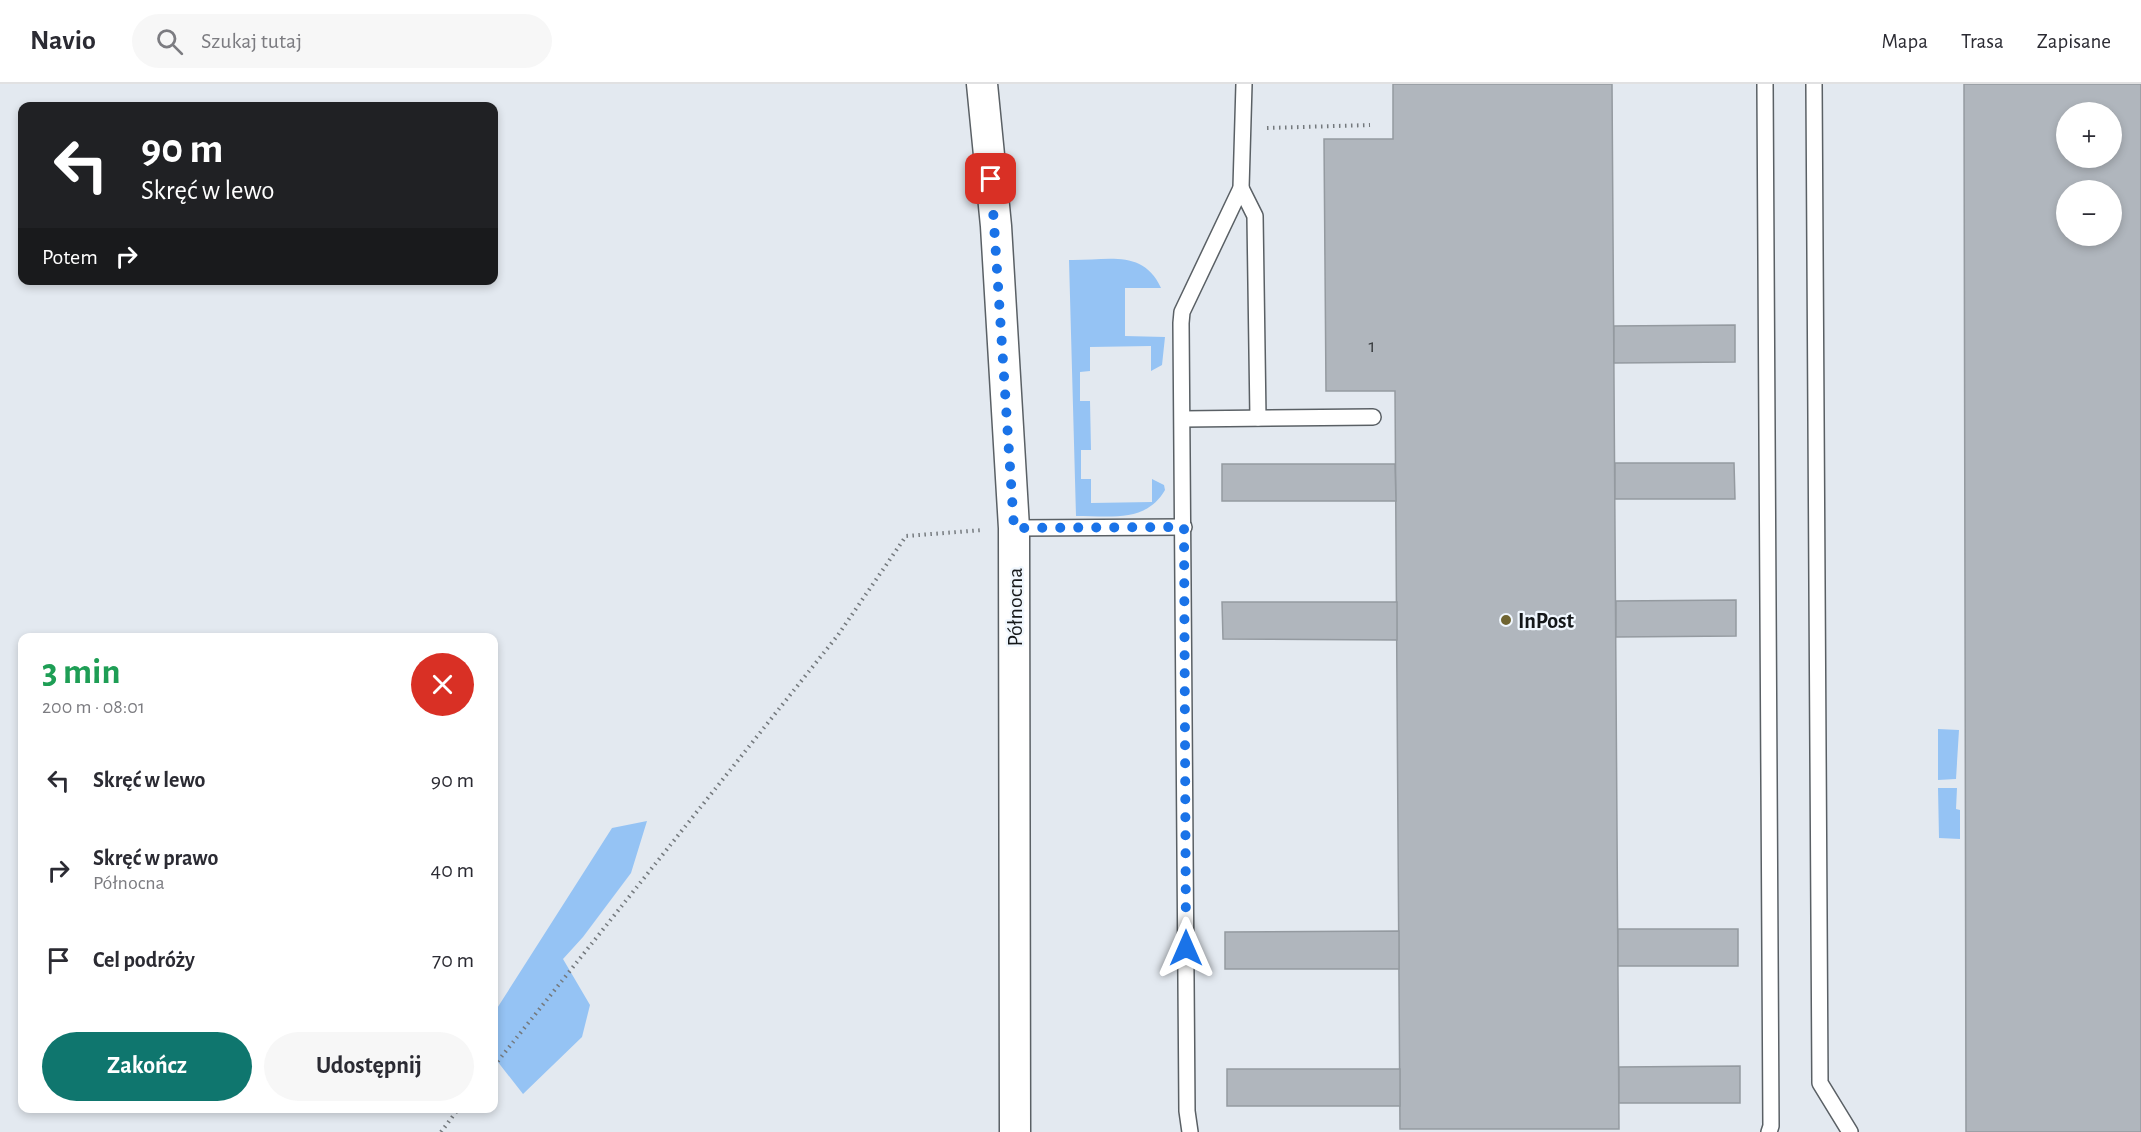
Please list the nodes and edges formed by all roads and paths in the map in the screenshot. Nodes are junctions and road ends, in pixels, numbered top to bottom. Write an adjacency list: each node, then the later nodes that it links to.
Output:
1 (982, 84): 12 (street, Północna)
2 (1244, 84): 7 (lane)
3 (1765, 84): 18 (lane)
4 (1814, 84): 19 (lane)
5 (1370, 125): 6 (path)
6 (1260, 128)
7 (1241, 188): 9 (lane); 10 (lane)
8 (1373, 417): 9 (lane)
9 (1258, 418): 10 (lane)
10 (1183, 419): 11 (lane)
11 (1184, 527): 12 (lane); 17 (lane)
12 (1014, 528): 13 (path); 16 (street, Północna)
13 (498, 1061)
14 (455, 1113): 15 (path)
15 (441, 1132)
16 (1015, 1132)
17 (1191, 1132)
18 (1768, 1132)
19 (1850, 1132)

